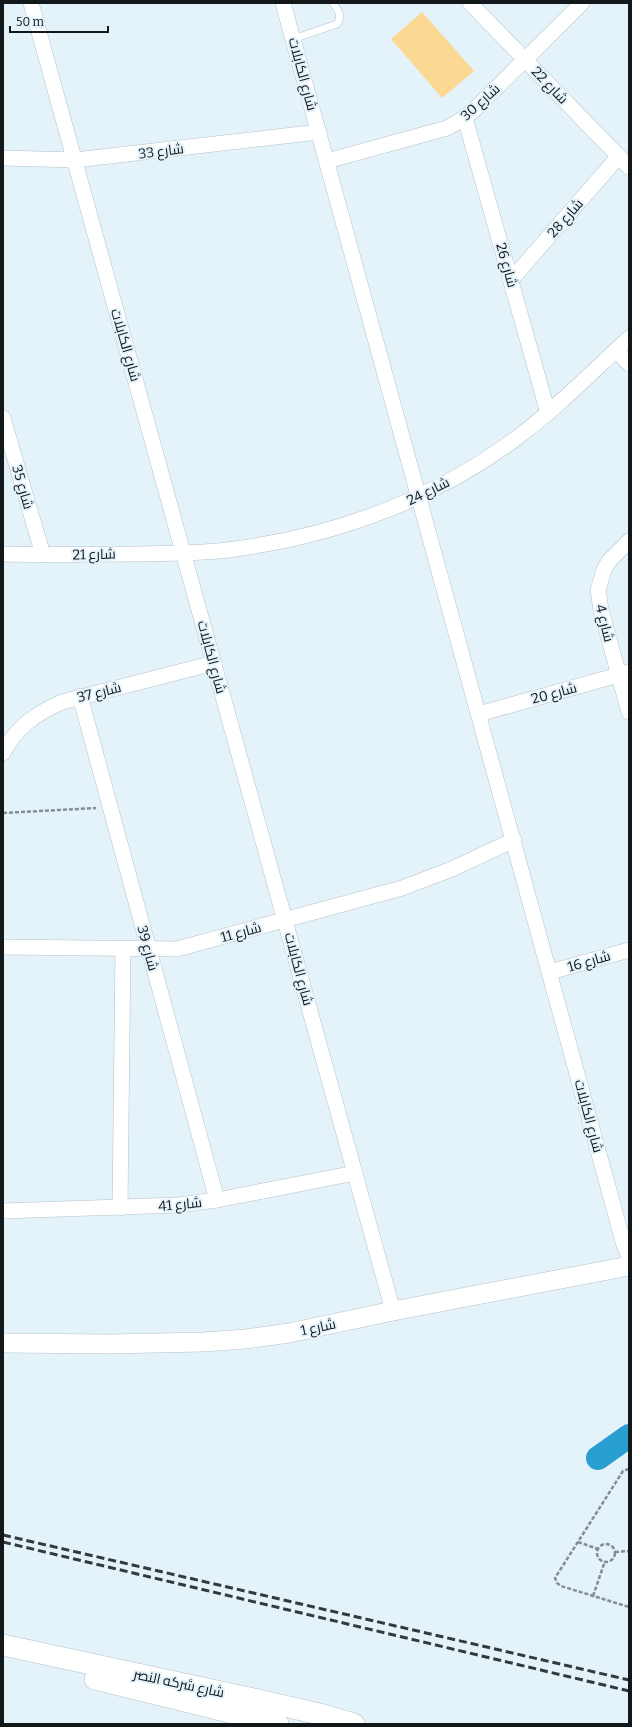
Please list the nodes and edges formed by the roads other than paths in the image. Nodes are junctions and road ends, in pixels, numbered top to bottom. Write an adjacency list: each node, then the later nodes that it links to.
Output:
1 (31, 3): 11 (street, شارع الكابلات)
2 (283, 3): 6 (street, شارع الكابلات)
3 (333, 3): 6 (lane)
4 (470, 3): 7 (street, شارع 22)
5 (582, 3): 7 (street, شارع 30)
6 (293, 39): 9 (street, شارع الكابلات)
7 (525, 60): 8 (street, شارع 30); 13 (street, شارع 22)
8 (465, 118): 12 (street, شارع 30); 14 (street, شارع 26)
9 (319, 132): 11 (street, شارع 33); 12 (street, شارع الكابلات)
10 (3, 158): 11 (street, شارع 33)
11 (75, 160): 22 (street, شارع الكابلات)
12 (326, 161): 20 (street, شارع الكابلات)
13 (624, 162): 14 (street, شارع 28)
14 (510, 280): 18 (street, شارع 26)
15 (629, 338): 16 (street, شارع 24)
16 (616, 350): 17 (street); 18 (street, شارع 24)
17 (629, 364)
18 (548, 413): 20 (street, شارع 24)
19 (3, 418): 24 (street, شارع 35)
20 (419, 497): 22 (street, شارع 24); 29 (street, شارع الكابلات)
21 (629, 541): 26 (street, شارع 4)
22 (184, 553): 24 (street, شارع 21); 25 (street, شارع الكابلات)
23 (3, 554): 24 (street, شارع 21)
24 (43, 555)
25 (214, 663): 27 (street, شارع 37); 32 (street, شارع الكابلات)
26 (624, 674): 28 (street, شارع 4); 29 (street, شارع 20)
27 (80, 696): 30 (street, شارع 37); 35 (street, شارع 39)
28 (629, 712)
29 (479, 714): 31 (street, شارع الكابلات)
30 (3, 753)
31 (514, 840): 32 (street, شارع 11); 37 (street, شارع الكابلات)
32 (285, 920): 35 (street, شارع 11); 38 (street, شارع الكابلات)
33 (3, 947): 34 (street, شارع 11)
34 (124, 948): 35 (street, شارع 11); 40 (street, شارع 39)
35 (148, 949): 39 (street, شارع 39)
36 (629, 950): 37 (street, شارع 16)
37 (550, 972): 42 (street, شارع الكابلات)
38 (355, 1173): 39 (street, شارع 41); 44 (street, شارع الكابلات)
39 (217, 1200): 40 (street, شارع 41)
40 (120, 1208): 41 (street, شارع 41)
41 (3, 1211)
42 (629, 1256)
43 (629, 1266): 44 (street, شارع 1)
44 (393, 1311): 45 (street, شارع 1)
45 (3, 1343)
46 (3, 1645): 49 (main road, شارع شركه النصر)
47 (3, 1656): 48 (main road, شارع شركه النصر)
48 (278, 1724)
49 (354, 1724)

